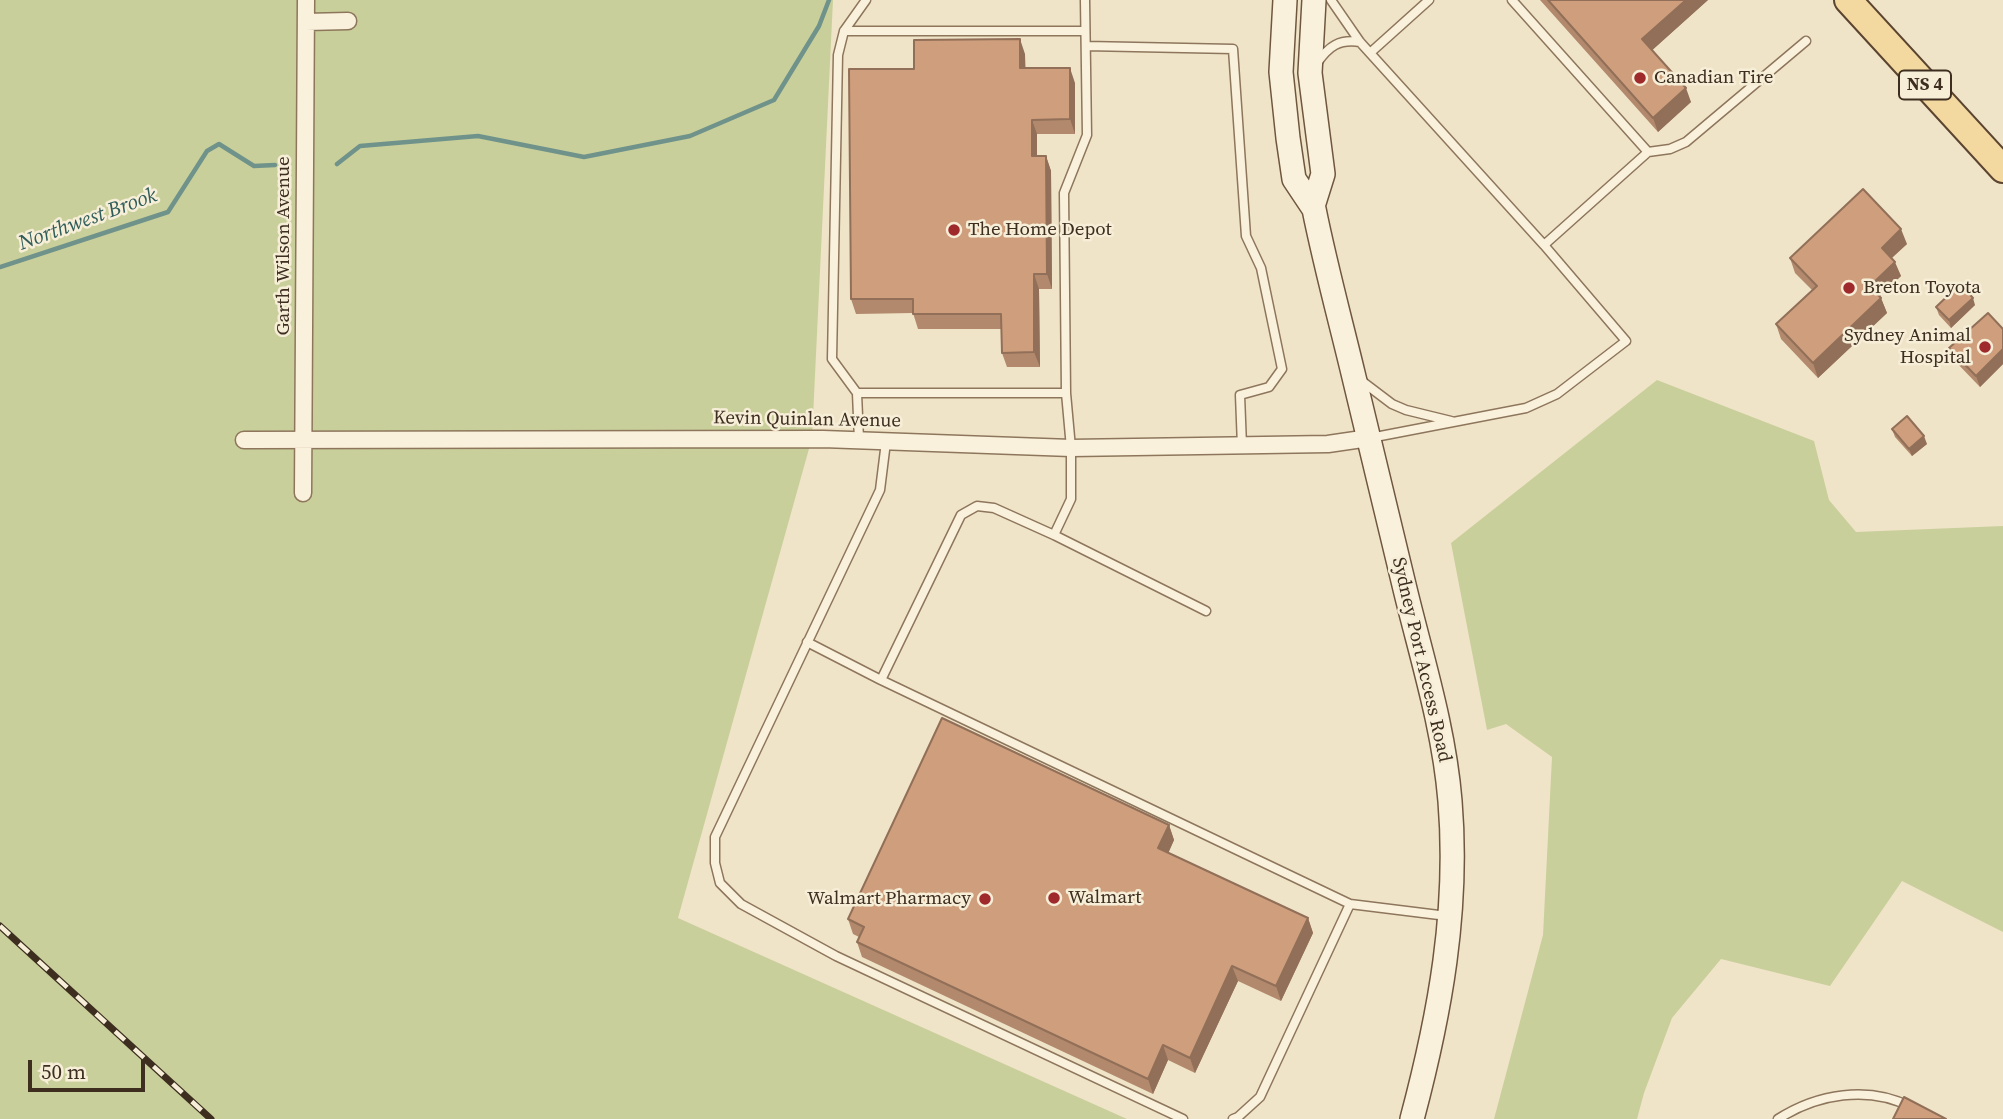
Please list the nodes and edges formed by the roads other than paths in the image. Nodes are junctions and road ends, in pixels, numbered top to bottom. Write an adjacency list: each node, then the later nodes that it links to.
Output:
1 (306, 0): 11 (street, Garth Wilson Avenue)
2 (866, 0): 12 (lane)
3 (1085, 0): 13 (lane)
4 (1314, 0): 18 (main road, Sydney Port Access Road)
5 (1331, 0): 15 (lane)
6 (1429, 0): 17 (lane)
7 (1512, 0): 19 (lane)
8 (1847, 0): 20 (main road, NS 4)
9 (1282, 2): 21 (main road, Sydney Port Access Road)
10 (348, 21): 11 (street)
11 (306, 22): 29 (street, Garth Wilson Avenue)
12 (844, 31): 13 (lane); 24 (lane)
13 (1085, 31): 16 (lane)
14 (1806, 41): 19 (lane)
15 (1360, 42): 17 (lane); 18 (lane)
16 (1086, 46): 25 (lane); 32 (lane)
17 (1370, 53): 22 (lane)
18 (1310, 73): 21 (main road, Sydney Port Access Road)
19 (1648, 152): 22 (lane)
20 (2003, 169)
21 (1313, 206): 23 (main road, Sydney Port Access Road)
22 (1544, 245): 26 (lane)
23 (1354, 375): 26 (lane); 27 (main road, Sydney Port Access Road)
24 (857, 393): 25 (lane); 30 (lane)
25 (1066, 393): 33 (lane)
26 (1454, 422): 27 (lane)
27 (1369, 438): 32 (street, Kevin Quinlan Avenue); 40 (main road, Sydney Port Access Road)
28 (244, 440): 29 (street, Kevin Quinlan Avenue)
29 (304, 440): 30 (street, Kevin Quinlan Avenue); 34 (street, Garth Wilson Avenue)
30 (859, 441): 31 (street, Kevin Quinlan Avenue)
31 (886, 442): 33 (street, Kevin Quinlan Avenue); 37 (lane)
32 (1242, 446): 33 (street, Kevin Quinlan Avenue)
33 (1070, 448): 35 (lane)
34 (303, 493)
35 (1054, 535): 36 (lane); 38 (lane)
36 (1206, 611)
37 (807, 642): 38 (lane); 42 (lane)
38 (881, 680): 39 (lane)
39 (1350, 904): 40 (lane); 43 (lane)
40 (1451, 917): 44 (main road, Sydney Port Access Road)
41 (1923, 1113): 45 (lane)
42 (1183, 1119)
43 (1233, 1119)
44 (1412, 1119)
45 (1778, 1119)

